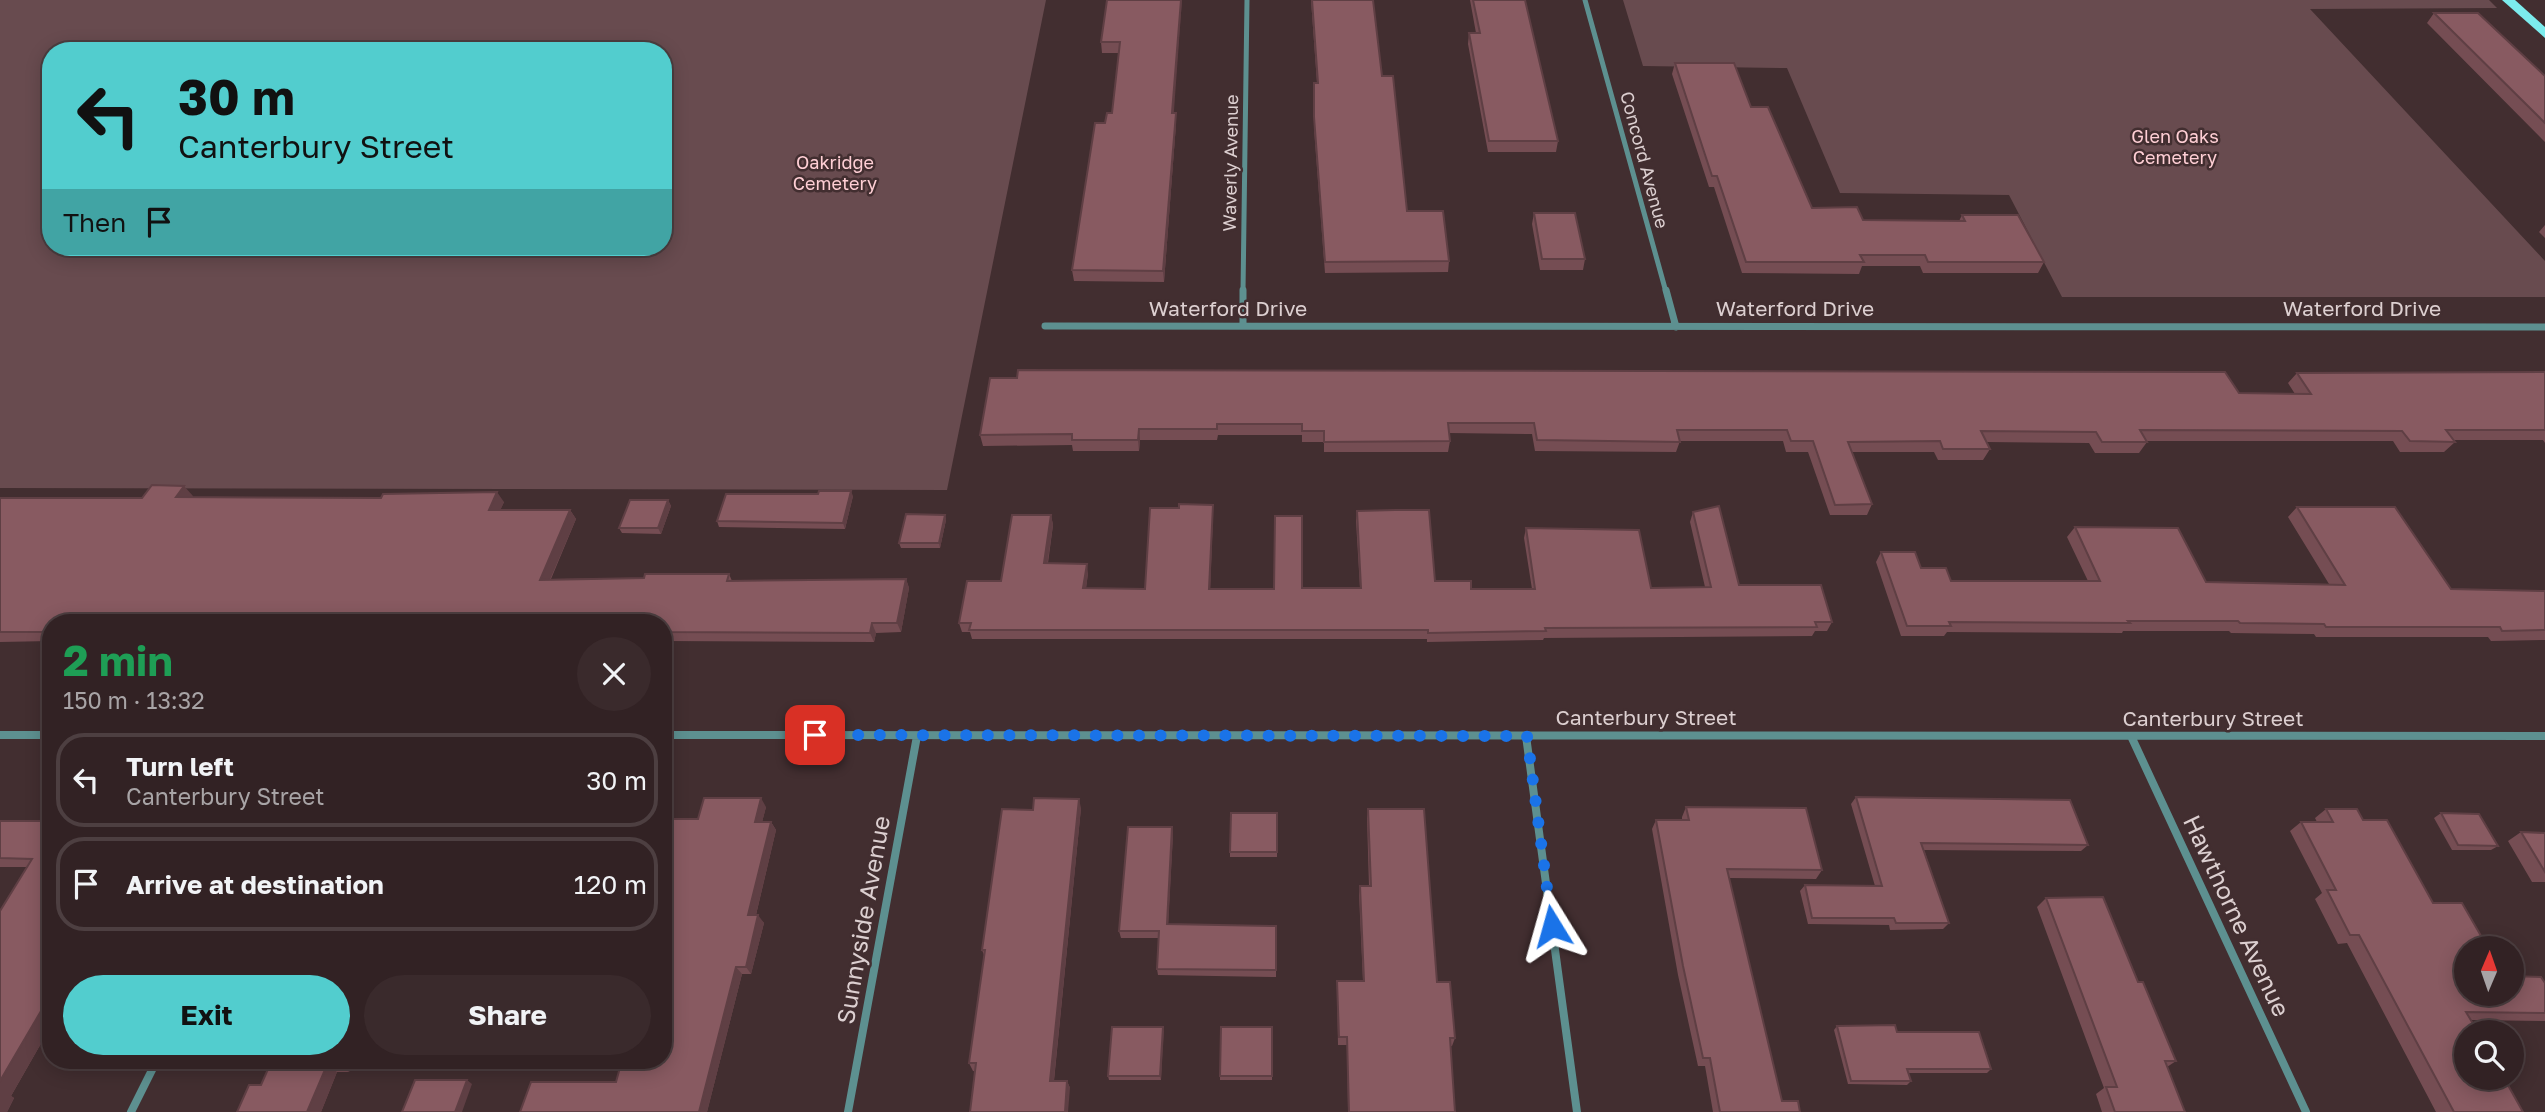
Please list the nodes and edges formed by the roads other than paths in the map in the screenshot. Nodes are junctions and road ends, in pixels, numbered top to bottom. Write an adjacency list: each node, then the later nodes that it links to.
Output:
1 (1247, 0): 6 (street, Waverly Avenue)
2 (1585, 0): 7 (street, Concord Avenue)
3 (2508, 0): 4 (main road)
4 (2545, 34)
5 (1045, 326): 6 (street, Waterford Drive)
6 (1243, 326): 7 (street, Waterford Drive)
7 (1676, 327): 8 (street, Waterford Drive)
8 (2545, 327)
9 (0, 735): 10 (street)
10 (42, 735)
11 (672, 735): 12 (street, Canterbury Street)
12 (917, 736): 13 (street, Canterbury Street); 18 (street, Sunnyside Avenue)
13 (1527, 736): 14 (street, Canterbury Street); 19 (street)
14 (2131, 736): 15 (street, Canterbury Street); 20 (street, Hawthorne Avenue)
15 (2545, 736)
16 (152, 1069): 17 (street)
17 (131, 1112)
18 (848, 1112)
19 (1577, 1112)
20 (2306, 1112)

